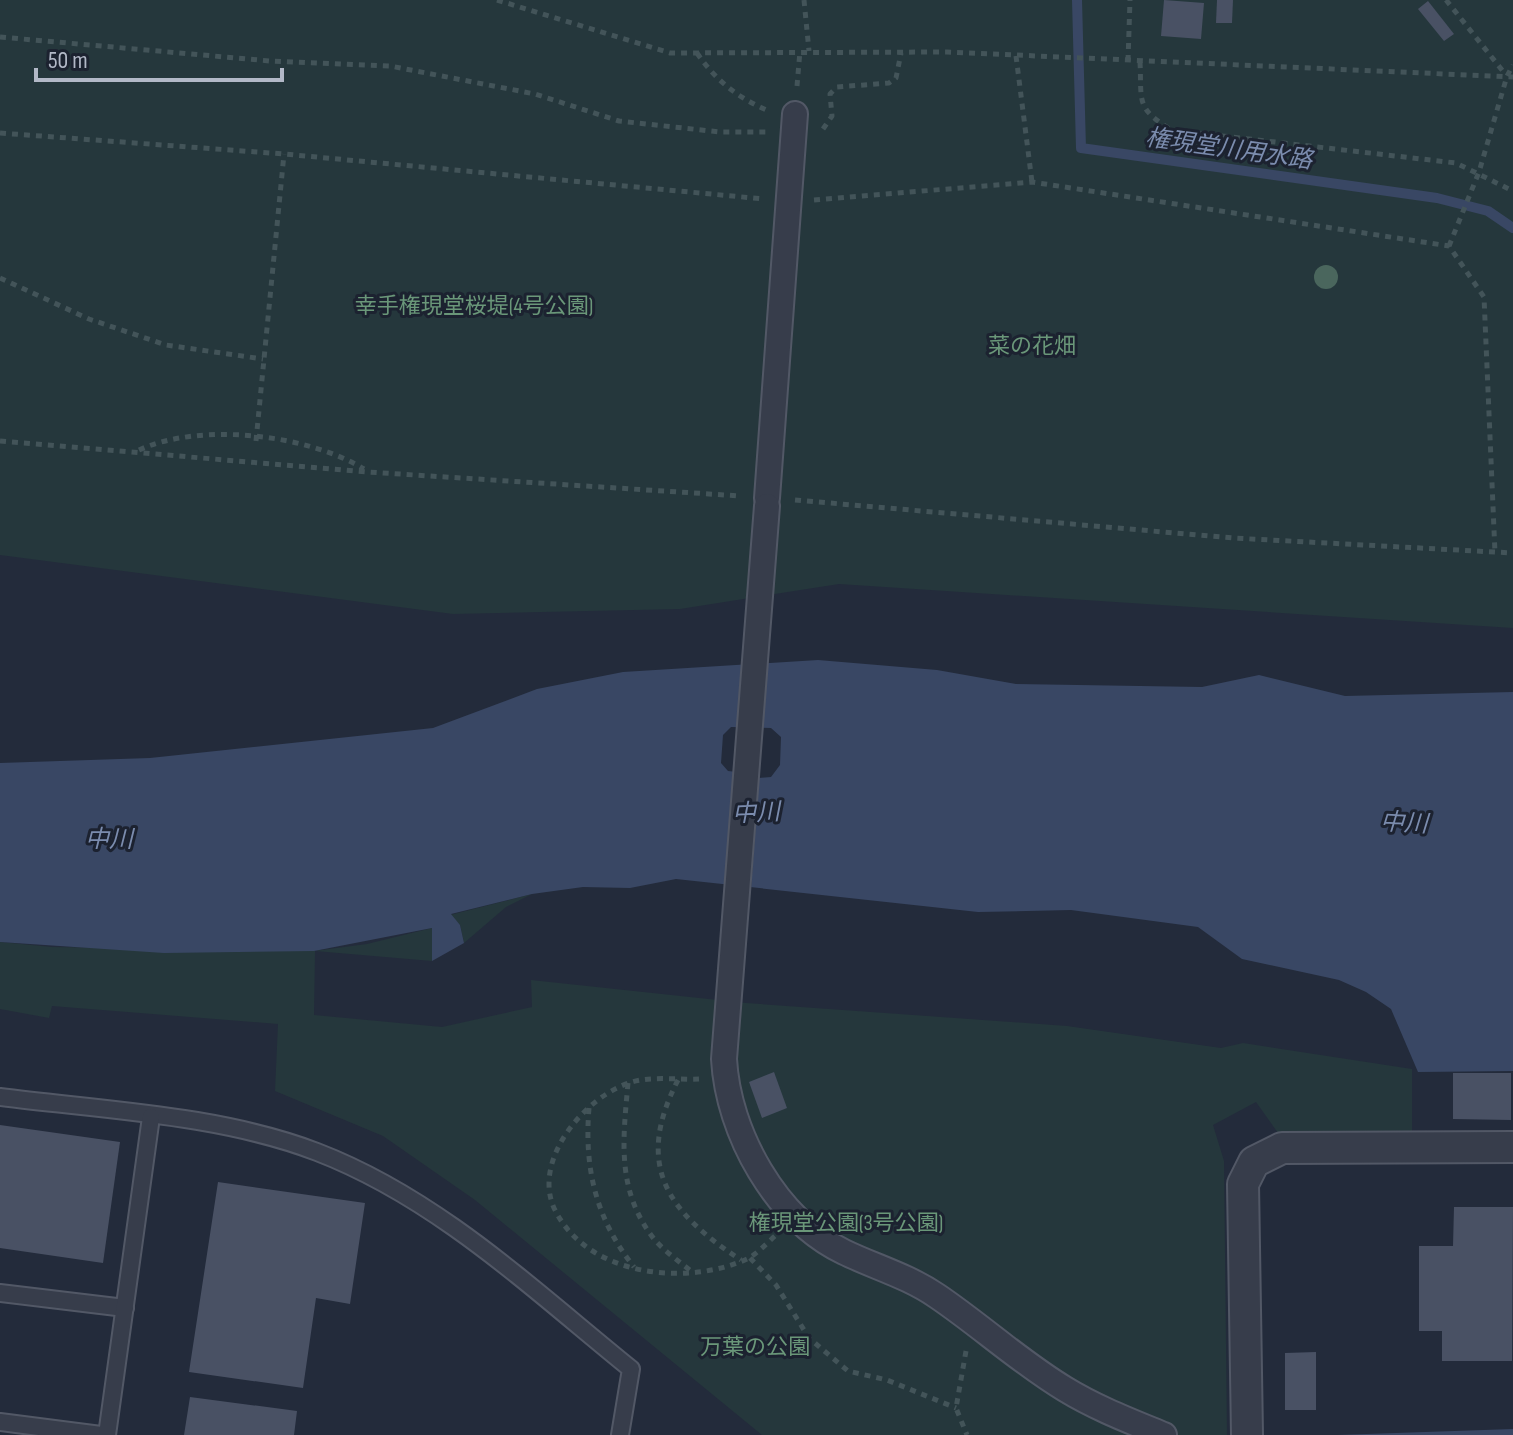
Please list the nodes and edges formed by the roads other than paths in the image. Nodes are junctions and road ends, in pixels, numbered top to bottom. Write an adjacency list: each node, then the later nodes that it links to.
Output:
1 (795, 123): 10 (street)
2 (0, 1097): 3 (lane)
3 (151, 1117): 6 (lane); 9 (lane)
4 (1513, 1147): 11 (street)
5 (0, 1293): 6 (lane)
6 (125, 1308): 8 (lane)
7 (0, 1422): 8 (lane)
8 (104, 1435)
9 (620, 1435)
10 (1164, 1435)
11 (1247, 1435)

